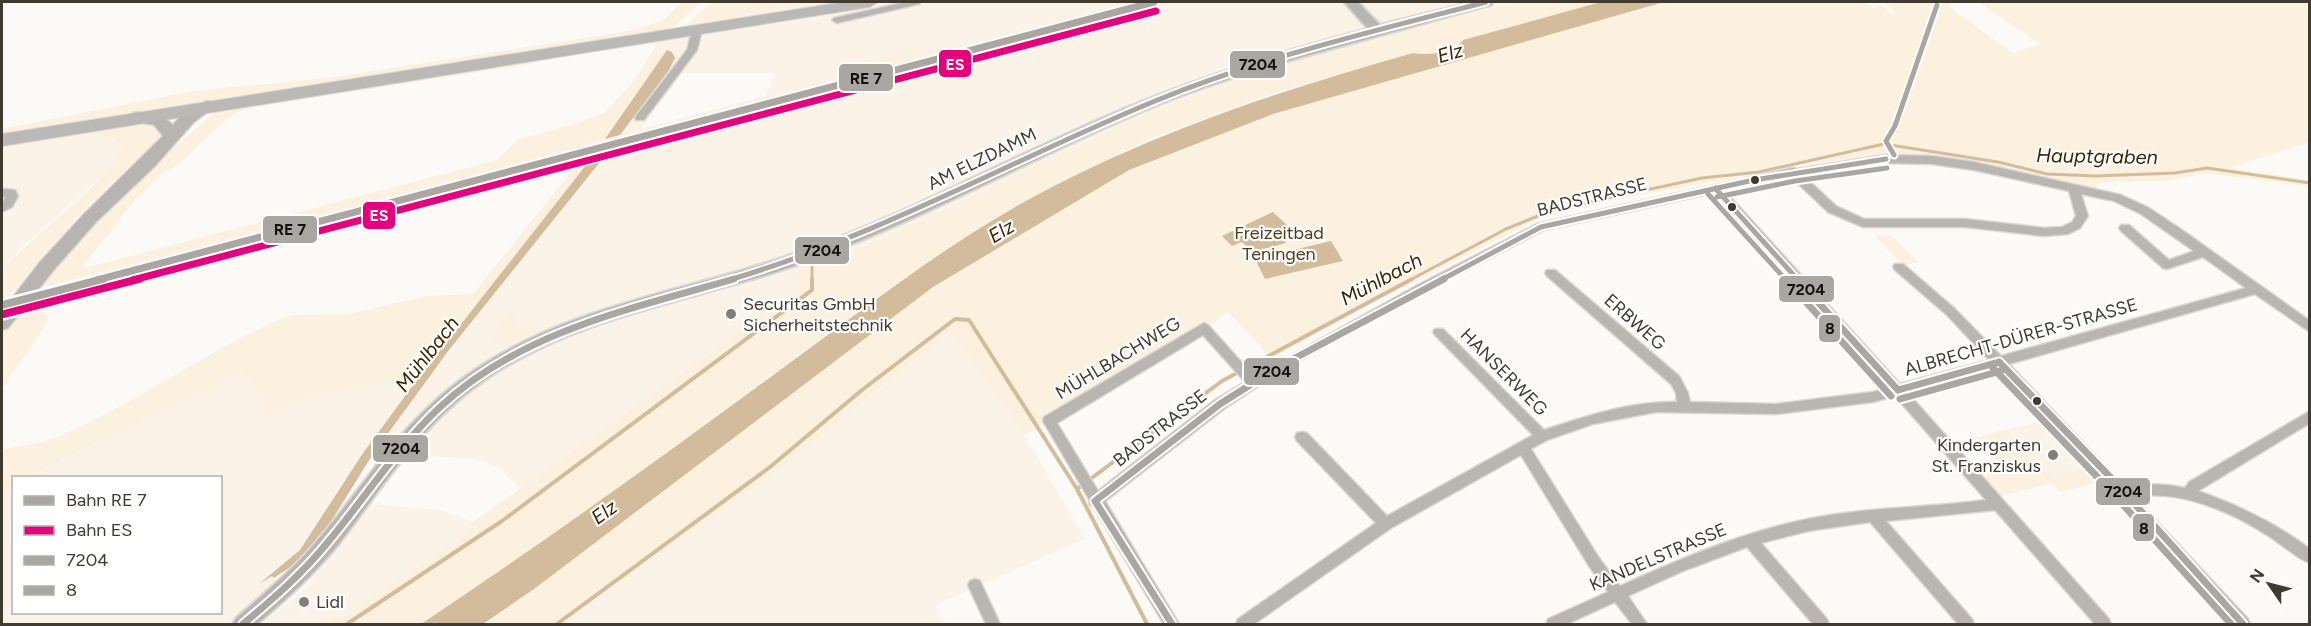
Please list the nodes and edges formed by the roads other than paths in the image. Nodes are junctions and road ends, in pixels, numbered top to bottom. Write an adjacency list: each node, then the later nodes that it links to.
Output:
1 (870, 2): 6 (main road)
2 (916, 2): 5 (street)
3 (1351, 2): 7 (street)
4 (1486, 2): 7 (street, AM ELZDAMM)
5 (837, 20)
6 (697, 30): 8 (main road); 10 (street)
7 (1379, 32): 45 (street, AM ELZDAMM)
8 (207, 106): 9 (main road); 11 (main road); 13 (main road)
9 (139, 117): 11 (main road); 12 (main road)
10 (640, 118)
11 (171, 137): 13 (main road)
12 (2, 140)
13 (148, 163): 24 (main road)
14 (1793, 172): 15 (street, BADSTRASSE); 15 (street); 16 (street, BADSTRASSE)
15 (2073, 187): 20 (street, BADSTRASSE)
16 (1715, 188): 28 (street, BADSTRASSE); 29 (street)
17 (2, 193): 18 (street)
18 (2, 208)
19 (2125, 228): 20 (street)
20 (2204, 252): 23 (street, BADSTRASSE)
21 (1899, 267): 27 (street)
22 (1551, 273): 30 (street, ERBWEG)
23 (2254, 290): 25 (street, BADSTRASSE); 27 (street, ALBRECHT-DÜRER-STRASSE)
24 (2, 323)
25 (2310, 328)
26 (1439, 332): 32 (street, HANSERWEG)
27 (1999, 362): 29 (street, ALBRECHT-DÜRER-STRASSE); 36 (street)
28 (1250, 379): 37 (street, BADSTRASSE); 37 (street, MÜHLBACHWEG)
29 (1898, 390): 30 (street, ALBRECHT-DÜRER-STRASSE); 38 (street)
30 (1684, 407): 32 (street, ALBRECHT-DÜRER-STRASSE)
31 (2310, 416): 35 (street)
32 (1542, 436): 34 (street, ALBRECHT-DÜRER-STRASSE)
33 (1302, 437): 40 (street)
34 (1523, 447): 40 (street, ALBRECHT-DÜRER-STRASSE); 44 (street)
35 (2190, 492): 36 (street); 42 (street)
36 (2124, 493): 54 (street)
37 (1092, 495): 47 (street)
38 (1995, 504): 39 (street, KANDELSTRASSE); 53 (street)
39 (1872, 515): 41 (street, KANDELSTRASSE); 52 (street)
40 (1386, 524): 48 (street, ALBRECHT-DÜRER-STRASSE)
41 (1749, 539): 44 (street, KANDELSTRASSE); 51 (street)
42 (2310, 557)
43 (975, 585): 46 (street)
44 (1618, 595): 49 (street, KANDELSTRASSE); 50 (street)
45 (243, 624)
46 (993, 624)
47 (1172, 624)
48 (1243, 624)
49 (1553, 624)
50 (1640, 624)
51 (1822, 624)
52 (1967, 624)
53 (2104, 624)
54 (2243, 624)

